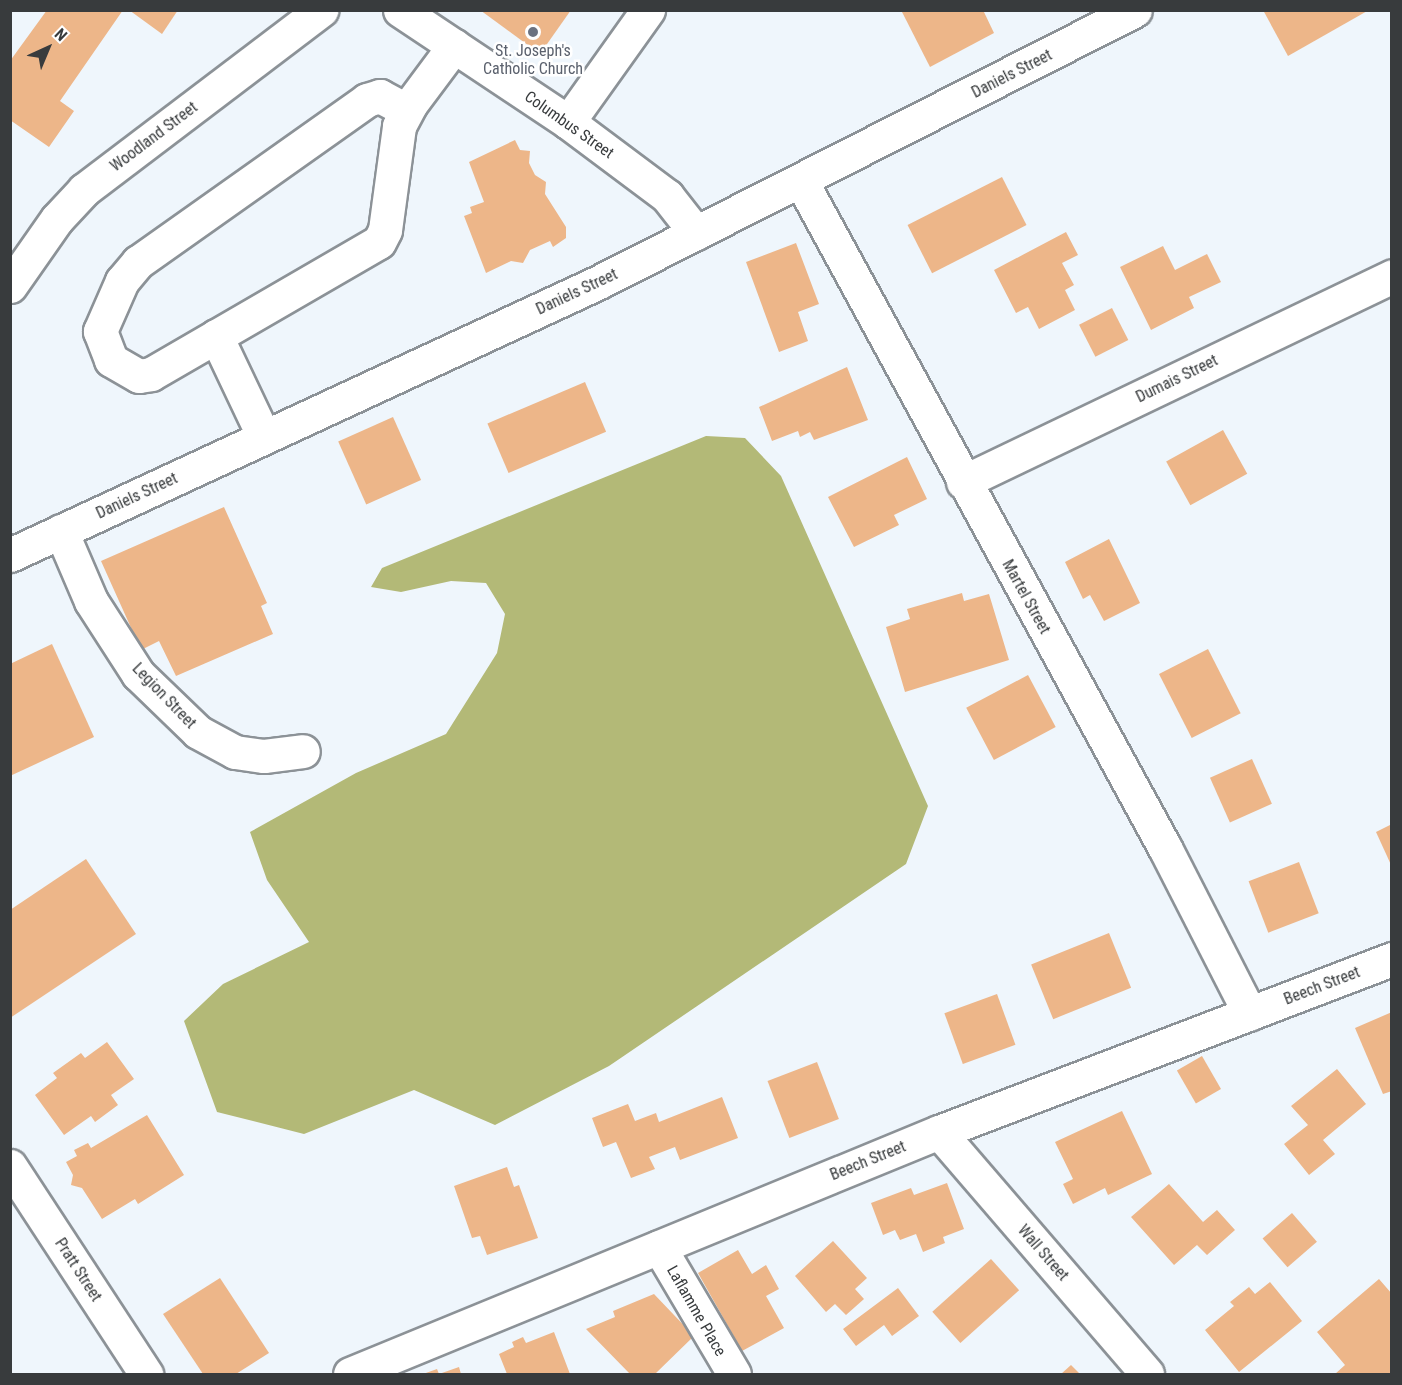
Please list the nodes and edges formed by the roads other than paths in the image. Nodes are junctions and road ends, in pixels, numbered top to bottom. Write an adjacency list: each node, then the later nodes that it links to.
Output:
1 (321, 10): 11 (street, Woodland Street)
2 (400, 10): 5 (street, Columbus Street)
3 (648, 10): 7 (street)
4 (1135, 10): 8 (street, Daniels Street)
5 (454, 46): 6 (street); 7 (street, Columbus Street)
6 (406, 110): 12 (street); 12 (street)
7 (568, 122): 9 (street, Columbus Street)
8 (801, 181): 9 (street, Daniels Street); 14 (street, Martel Street)
9 (696, 233): 13 (street, Daniels Street)
10 (1392, 276): 14 (street, Dumais Street)
11 (10, 286)
12 (216, 336): 13 (street)
13 (264, 437): 15 (street, Daniels Street)
14 (963, 483): 19 (street, Martel Street)
15 (61, 531): 16 (street, Daniels Street); 17 (street, Legion Street)
16 (10, 555)
17 (303, 750)
18 (1392, 959): 19 (street, Beech Street)
19 (1250, 1014): 20 (street, Beech Street)
20 (939, 1132): 22 (street, Beech Street); 26 (street, Wall Street)
21 (10, 1166): 23 (street, Pratt Street)
22 (659, 1247): 24 (street, Beech Street); 25 (street, Laflamme Place)
23 (146, 1374)
24 (350, 1374)
25 (734, 1374)
26 (1147, 1374)

